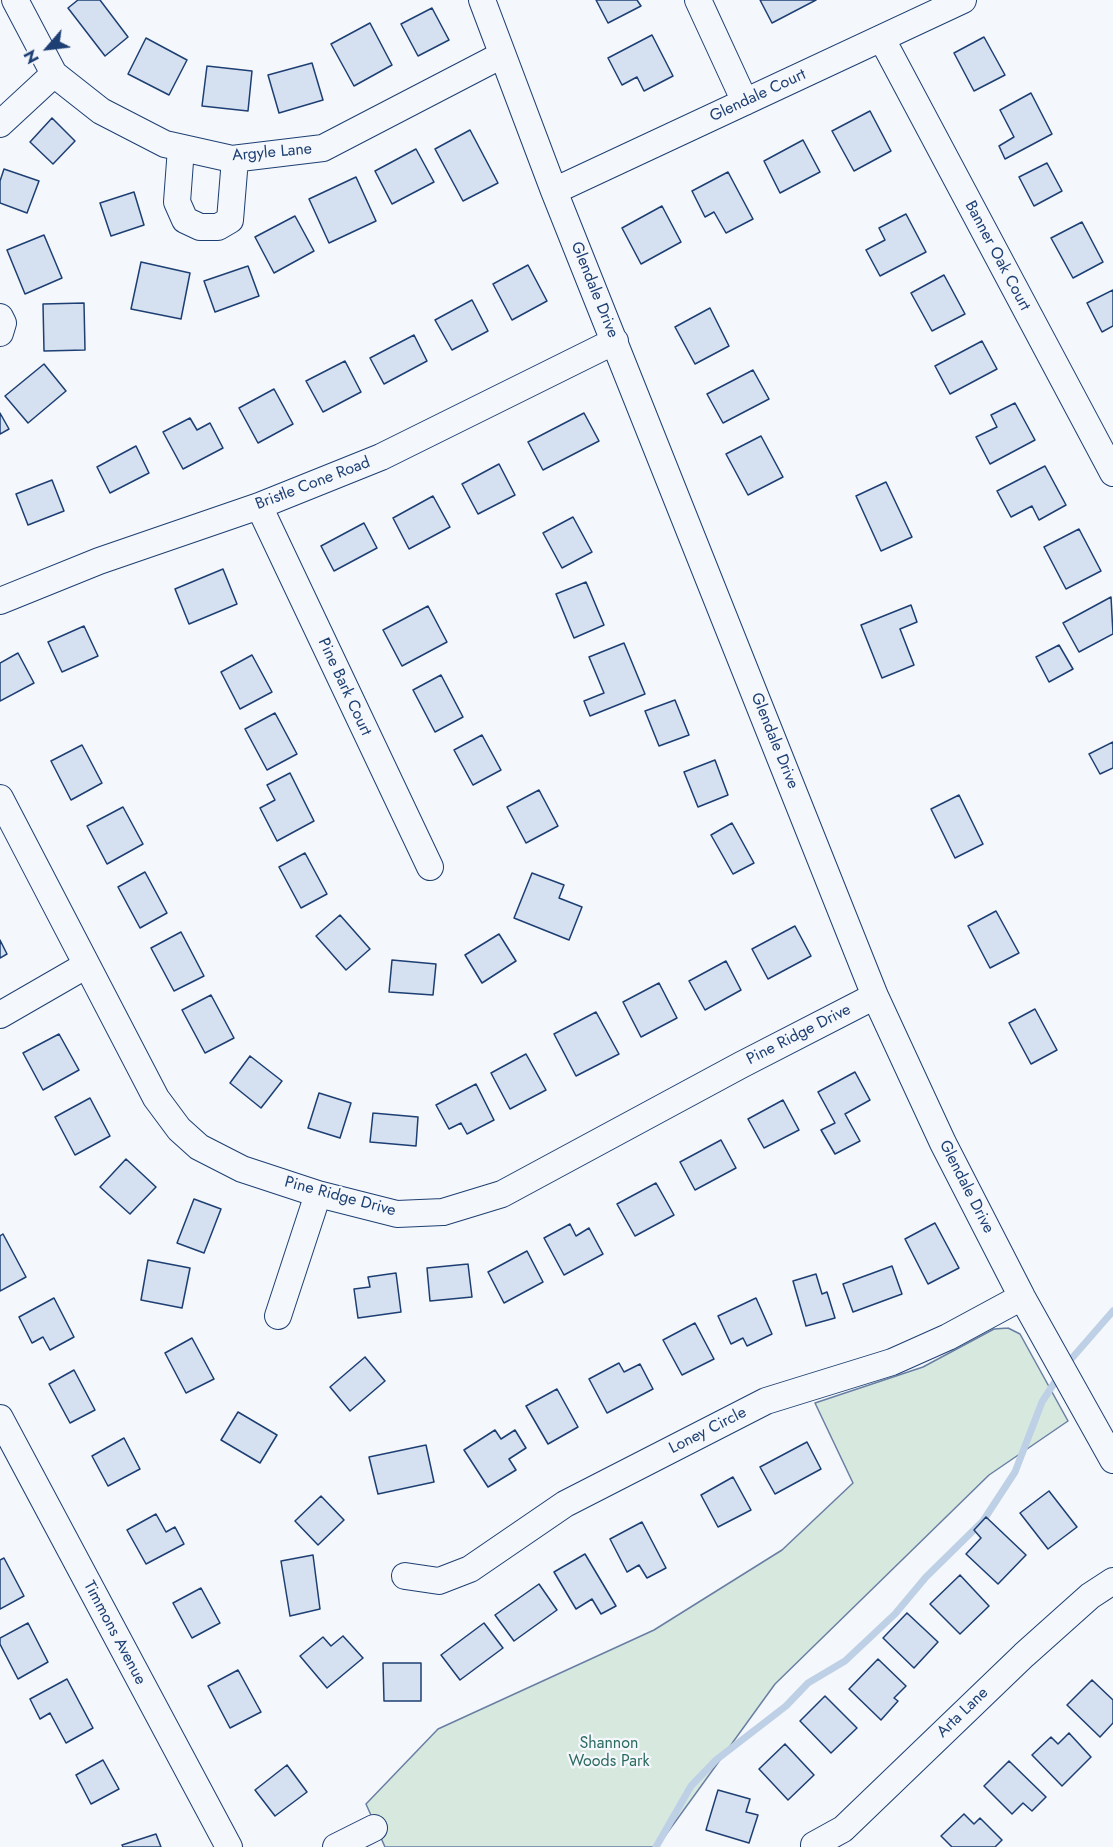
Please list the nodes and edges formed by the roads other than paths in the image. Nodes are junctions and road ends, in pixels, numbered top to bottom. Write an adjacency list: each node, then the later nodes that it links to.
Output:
1 (15, 0): 7 (street, Argyle Lane)
2 (482, 0): 6 (street, Glendale Drive)
3 (698, 0): 8 (street)
4 (963, 0): 5 (street, Glendale Court)
5 (882, 39): 8 (street, Glendale Court); 16 (street, Banner Oak Court)
6 (502, 55): 11 (street, Argyle Lane); 12 (street, Glendale Drive)
7 (54, 74): 9 (street); 10 (street, Argyle Lane)
8 (745, 102): 12 (street, Glendale Court)
9 (0, 124)
10 (181, 147): 11 (street, Argyle Lane); 11 (street)
11 (235, 159)
12 (554, 191): 15 (street, Glendale Drive)
13 (0, 317): 14 (street)
14 (0, 333)
15 (615, 341): 17 (street, Bristle Cone Road); 22 (street, Glendale Drive)
16 (1113, 474)
17 (259, 506): 18 (street, Bristle Cone Road); 20 (street, Pine Bark Court)
18 (0, 601)
19 (0, 798): 21 (street, Pine Ridge Drive)
20 (430, 867)
21 (85, 966): 23 (street); 24 (street, Pine Ridge Drive)
22 (875, 996): 24 (street, Pine Ridge Drive); 25 (street, Glendale Drive)
23 (0, 1015)
24 (318, 1194): 26 (street)
25 (1022, 1297): 28 (street, Glendale Drive); 29 (street, Loney Circle)
26 (278, 1316)
27 (0, 1418): 33 (street, Timmons Avenue)
28 (1113, 1461)
29 (405, 1576)
30 (1113, 1581): 32 (street, Arta Lane)
31 (374, 1828): 34 (street)
32 (814, 1845)
33 (229, 1847)
34 (336, 1847)

